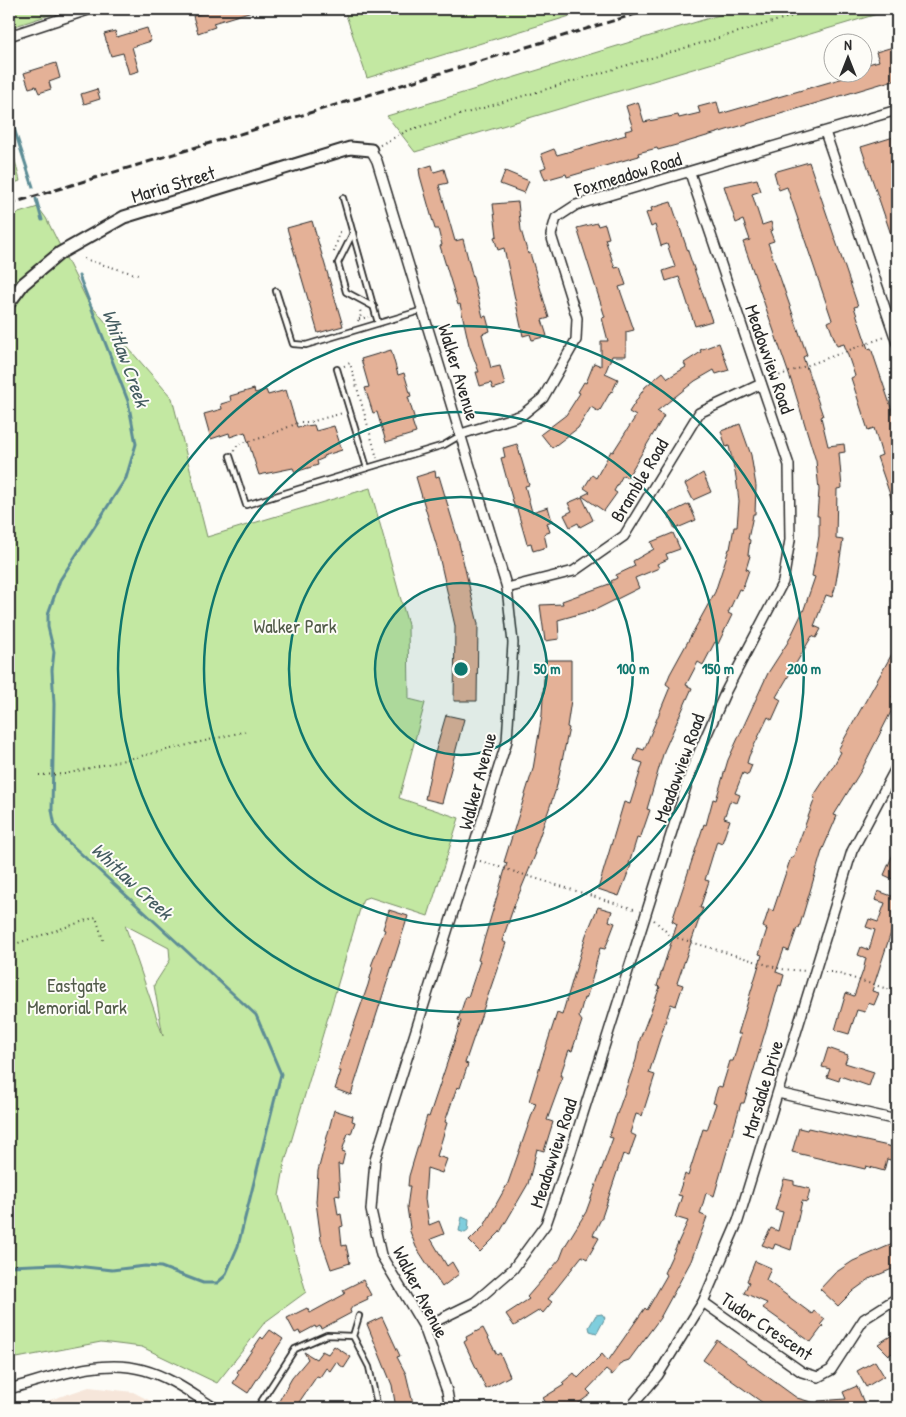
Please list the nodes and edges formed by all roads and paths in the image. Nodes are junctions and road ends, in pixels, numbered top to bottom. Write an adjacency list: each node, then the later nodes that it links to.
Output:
1 (91, 9): 3 (street)
2 (816, 9): 6 (path)
3 (9, 36)
4 (897, 110): 5 (street, Foxmeadow Road)
5 (826, 132): 7 (street, Foxmeadow Road); 20 (street)
6 (371, 150): 14 (street, Maria Street); 17 (street, Walker Avenue)
7 (690, 172): 22 (street, Meadowview Road); 24 (street, Foxmeadow Road)
8 (343, 198): 9 (lane)
9 (352, 231): 10 (path); 16 (lane); 16 (lane)
10 (333, 255)
11 (84, 259): 12 (path)
12 (138, 275)
13 (276, 291): 19 (lane)
14 (9, 303)
15 (359, 307): 18 (path)
16 (374, 307): 19 (lane)
17 (424, 310): 19 (lane); 24 (street, Walker Avenue)
18 (357, 323)
19 (378, 323)
20 (896, 339): 22 (path)
21 (337, 369): 23 (lane); 26 (path)
22 (761, 384): 28 (street, Bramble Road); 33 (street, Meadowview Road)
23 (350, 411): 25 (path); 27 (lane)
24 (461, 434): 26 (lane); 28 (street, Walker Avenue)
25 (230, 456): 27 (lane)
26 (379, 465): 27 (lane)
27 (367, 468)
28 (507, 588): 32 (street, Walker Avenue)
29 (247, 731): 31 (path)
30 (897, 766): 36 (street, Marsdale Drive)
31 (38, 775)
32 (472, 858): 33 (path); 43 (street, Walker Avenue)
33 (647, 913): 36 (path); 43 (street, Meadowview Road)
34 (103, 940): 35 (path)
35 (9, 946)
36 (815, 972): 37 (path); 38 (street, Marsdale Drive)
37 (897, 992)
38 (778, 1094): 39 (street); 41 (street, Marsdale Drive)
39 (897, 1120)
40 (897, 1298): 41 (street, Tudor Crescent)
41 (703, 1302): 50 (street, Marsdale Drive)
42 (359, 1316): 44 (lane)
43 (424, 1327): 49 (street, Walker Avenue)
44 (352, 1336): 47 (lane); 48 (lane)
45 (9, 1389): 46 (street)
46 (215, 1408)
47 (257, 1408)
48 (378, 1408)
49 (450, 1408)
50 (630, 1408)

